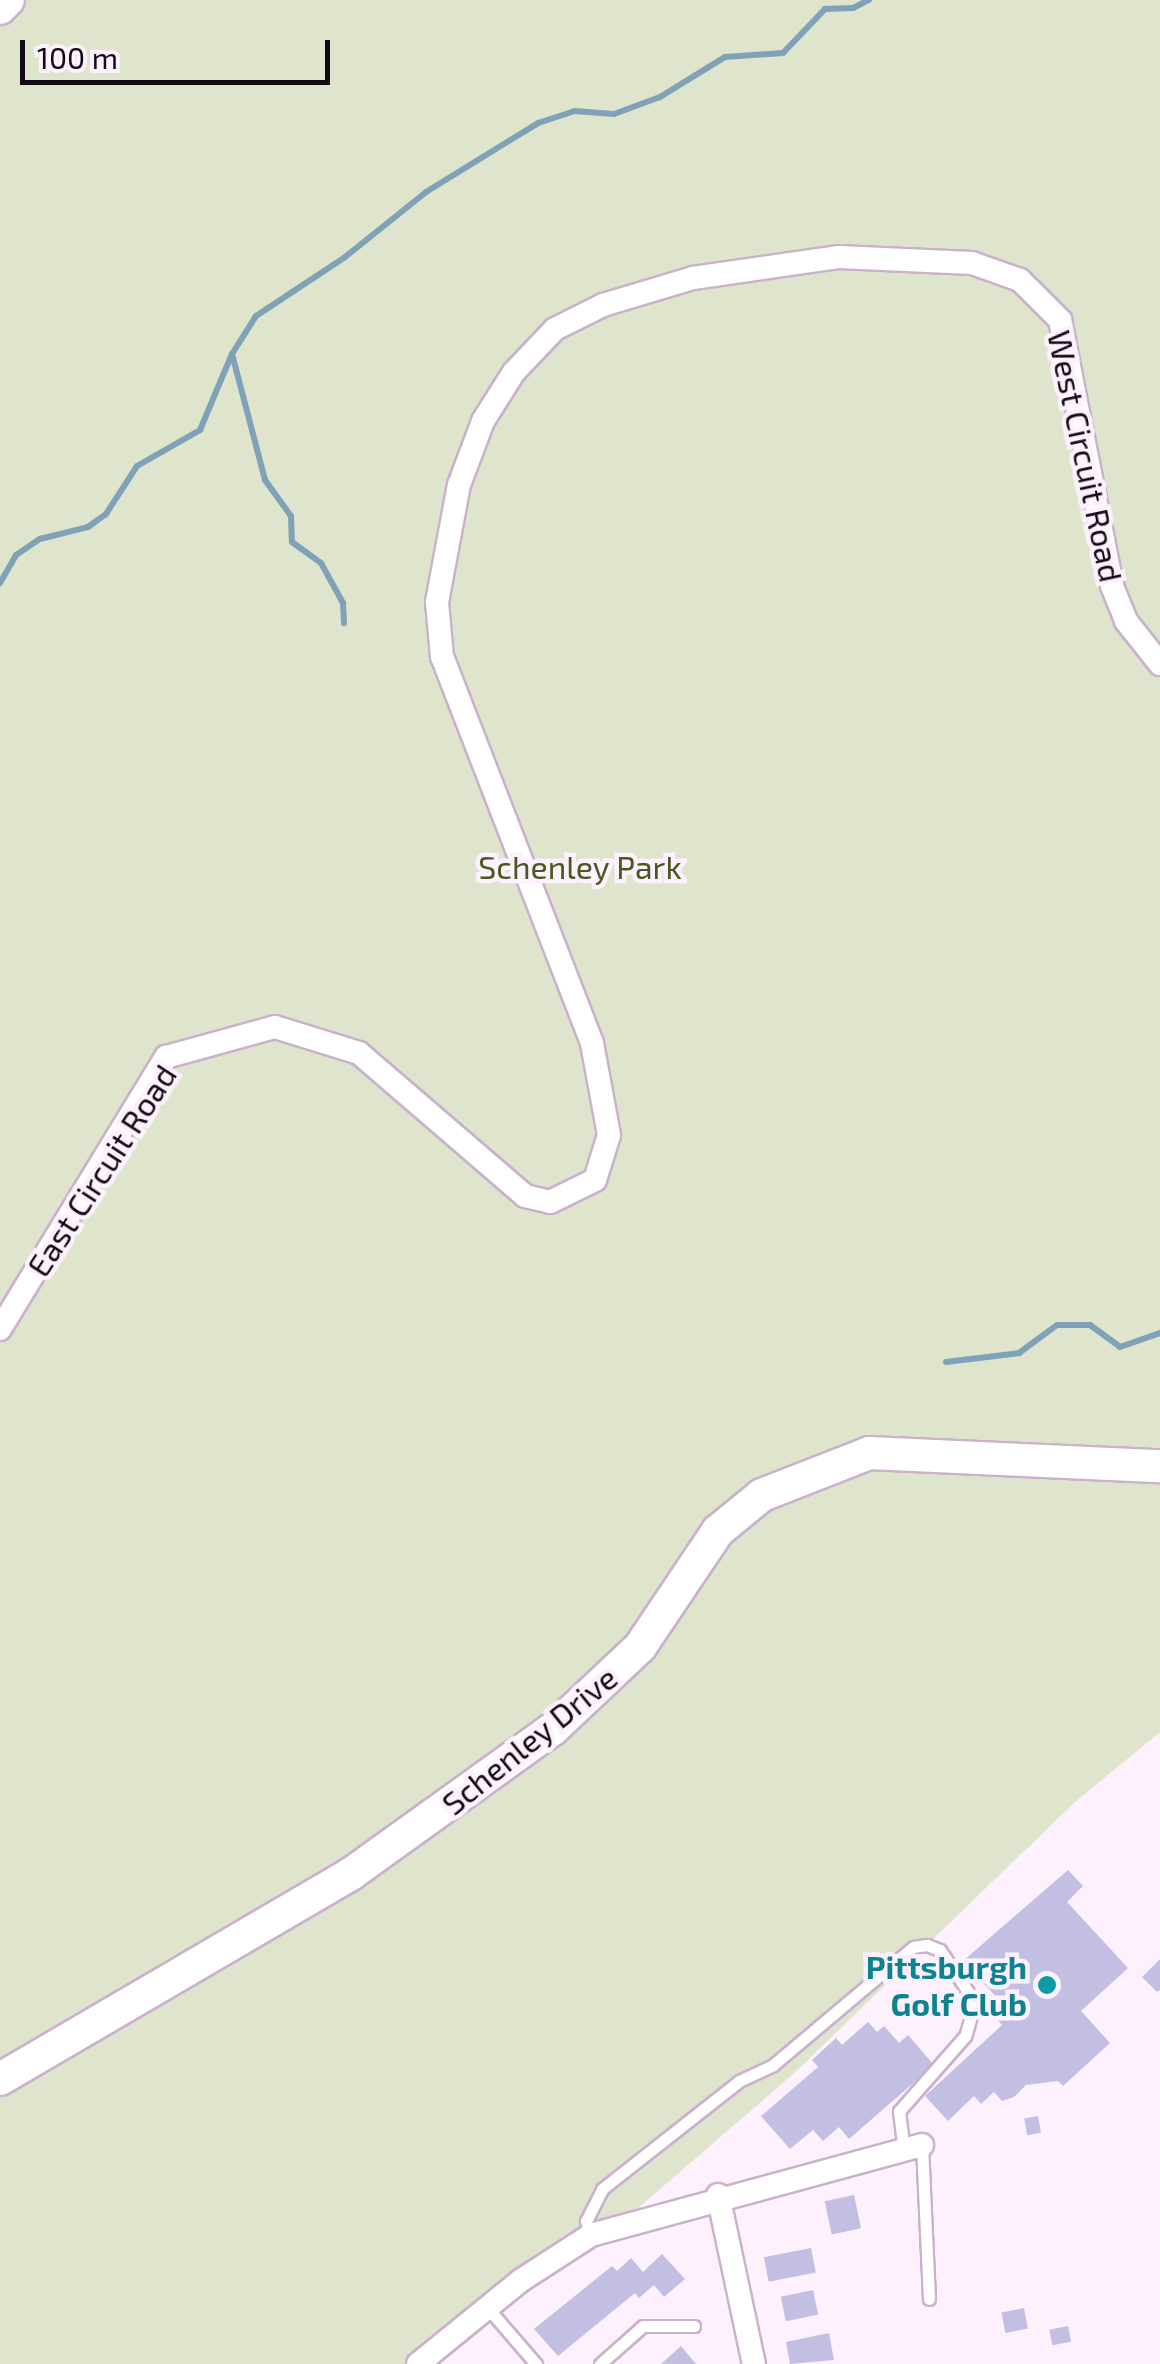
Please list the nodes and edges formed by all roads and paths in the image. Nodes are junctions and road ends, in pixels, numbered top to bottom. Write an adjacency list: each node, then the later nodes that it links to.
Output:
1 (8, 0): 2 (street)
2 (0, 8)
3 (1160, 664): 4 (street, West Circuit Road)
4 (525, 1196): 5 (street, East Circuit Road)
5 (0, 1329)
6 (1160, 1466): 7 (street, Schenley Drive)
7 (0, 2079)
8 (913, 2147): 9 (street); 10 (lane); 11 (lane)
9 (718, 2196): 10 (street); 17 (street)
10 (590, 2235): 12 (street)
11 (929, 2299)
12 (486, 2306): 14 (street); 15 (lane)
13 (694, 2326): 16 (lane)
14 (418, 2364)
15 (536, 2364)
16 (600, 2364)
17 (754, 2364)

